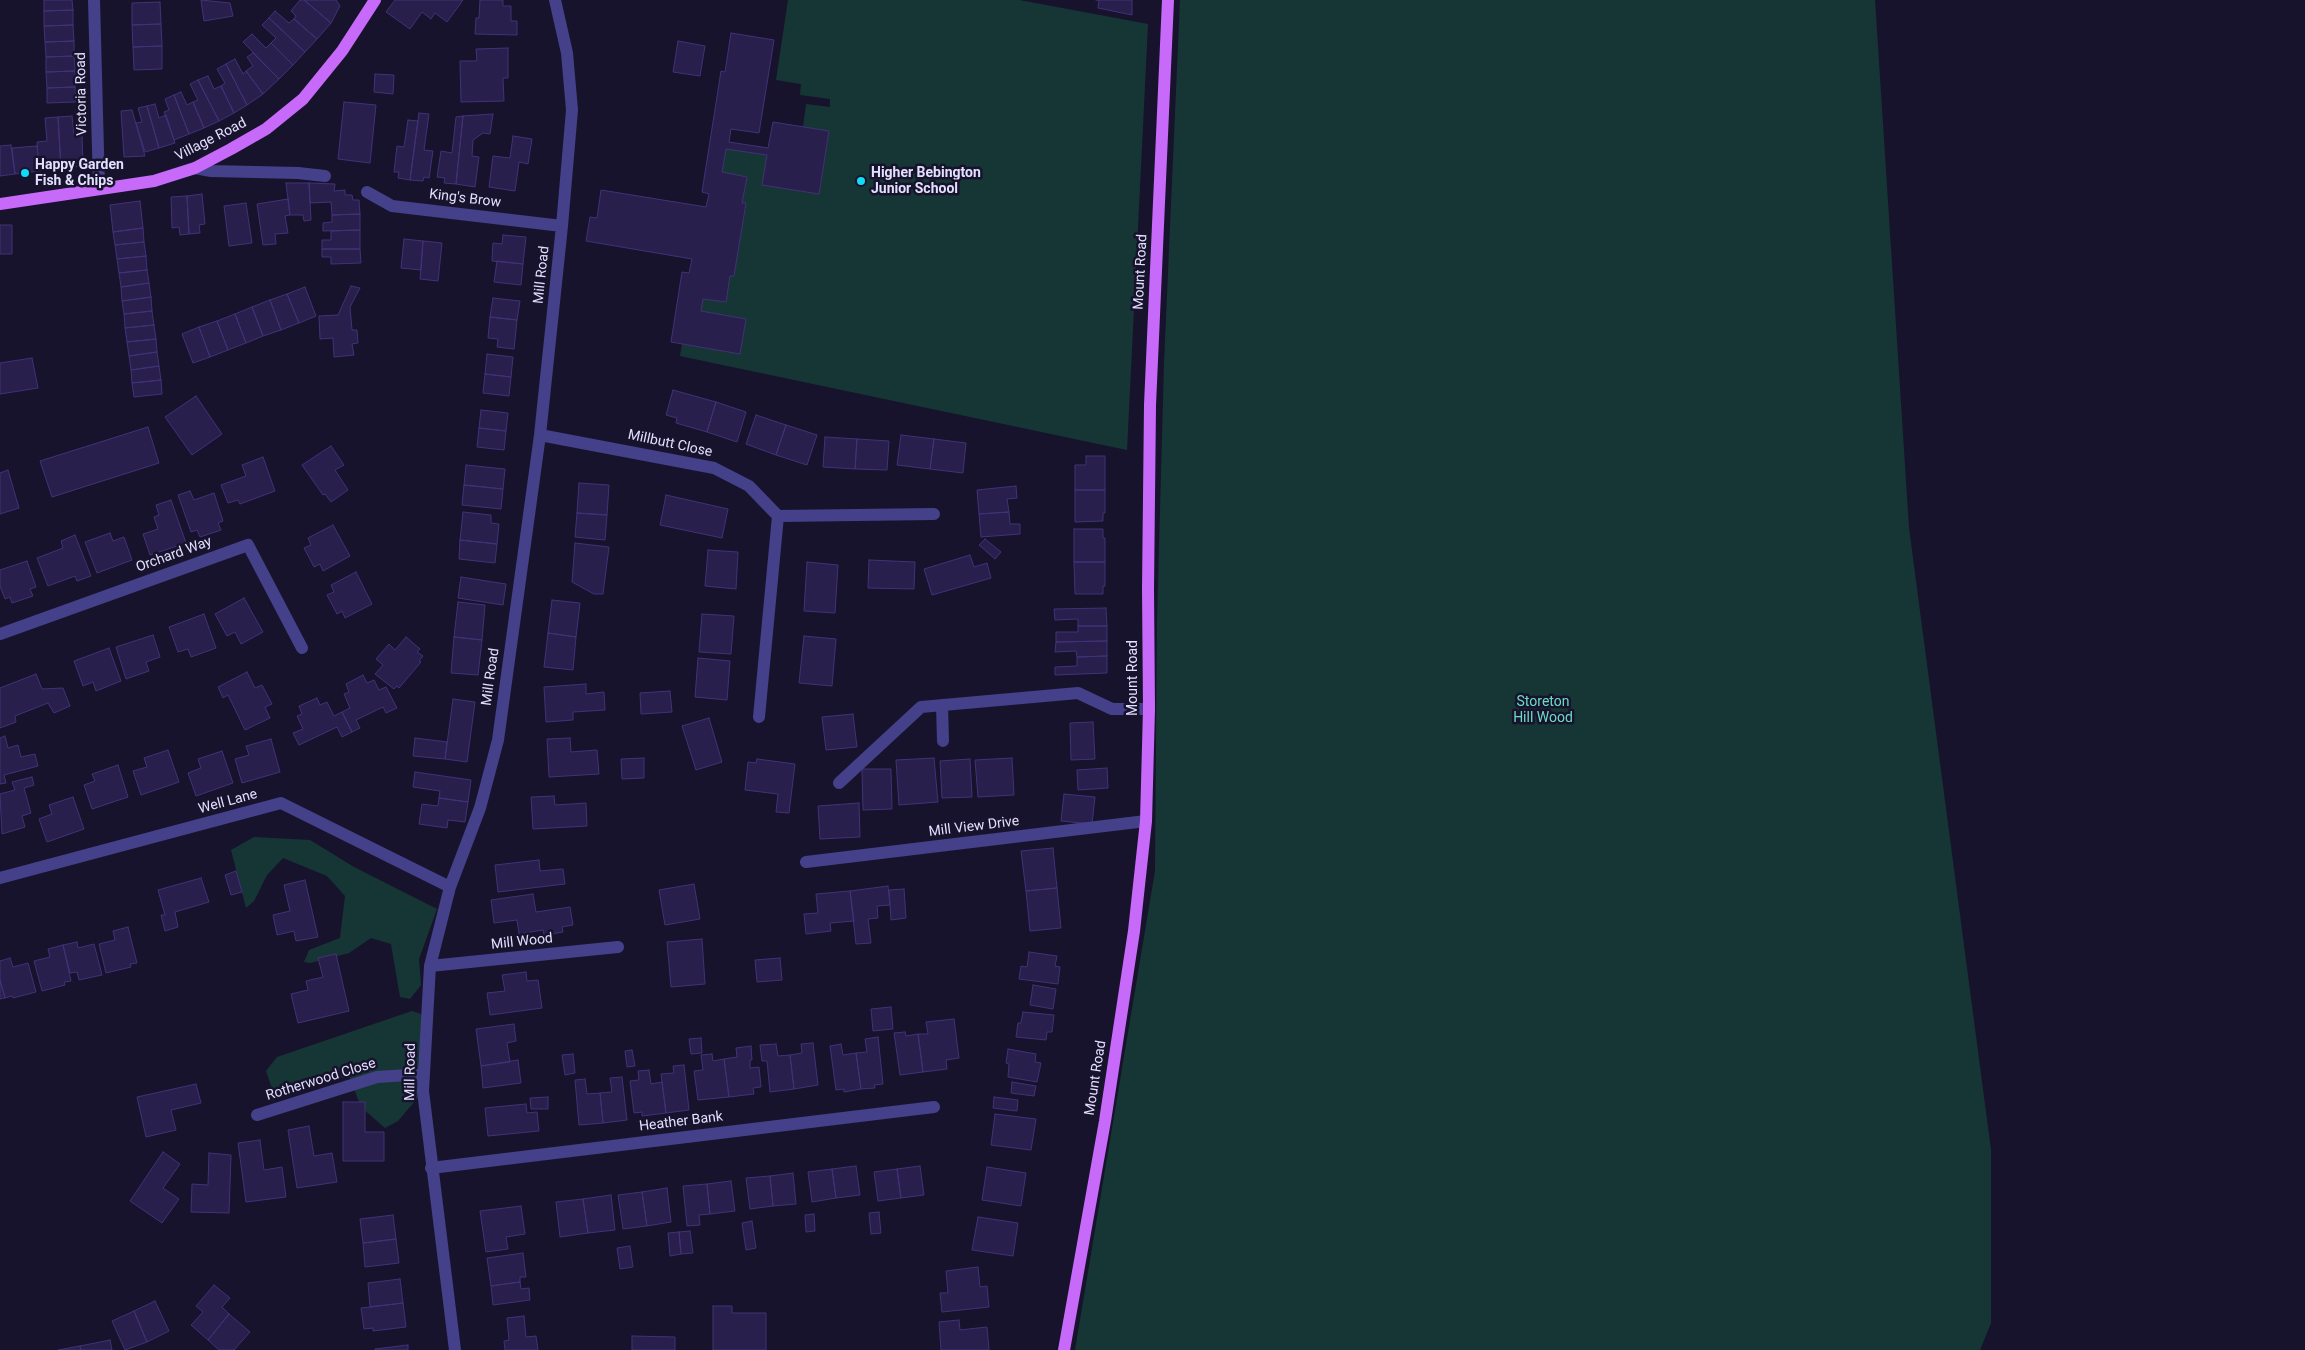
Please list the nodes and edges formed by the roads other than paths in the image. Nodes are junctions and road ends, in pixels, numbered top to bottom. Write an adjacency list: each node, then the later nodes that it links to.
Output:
1 (94, 0): 7 (street, Victoria Road)
2 (375, 0): 5 (main road, Village Road)
3 (555, 0): 10 (street, Mill Road)
4 (1168, 0): 17 (main road, Mount Road)
5 (195, 168): 6 (street); 7 (main road, Village Road)
6 (325, 176)
7 (99, 188): 9 (main road, Village Road)
8 (367, 192): 10 (street, King's Brow)
9 (0, 204)
10 (562, 226): 11 (street, Mill Road)
11 (540, 435): 13 (street, Millbutt Close); 24 (street, Mill Road)
12 (934, 514): 13 (street)
13 (778, 516): 18 (street)
14 (0, 634): 15 (street, Orchard Way)
15 (302, 648)
16 (942, 705): 17 (street); 19 (street); 20 (street)
17 (1149, 708): 21 (main road, Mount Road)
18 (759, 717)
19 (943, 740)
20 (839, 783)
21 (1146, 821): 22 (street, Mill View Drive); 32 (main road, Mount Road)
22 (806, 862)
23 (0, 878): 24 (street, Well Lane)
24 (450, 887): 26 (street, Mill Road)
25 (618, 947): 26 (street, Mill Wood)
26 (430, 966): 27 (street, Mill Road)
27 (424, 1074): 29 (street, Rotherwood Close); 30 (street, Mill Road)
28 (934, 1107): 30 (street, Heather Bank)
29 (257, 1115)
30 (431, 1168): 31 (street, Mill Road)
31 (455, 1350)
32 (1064, 1350)

